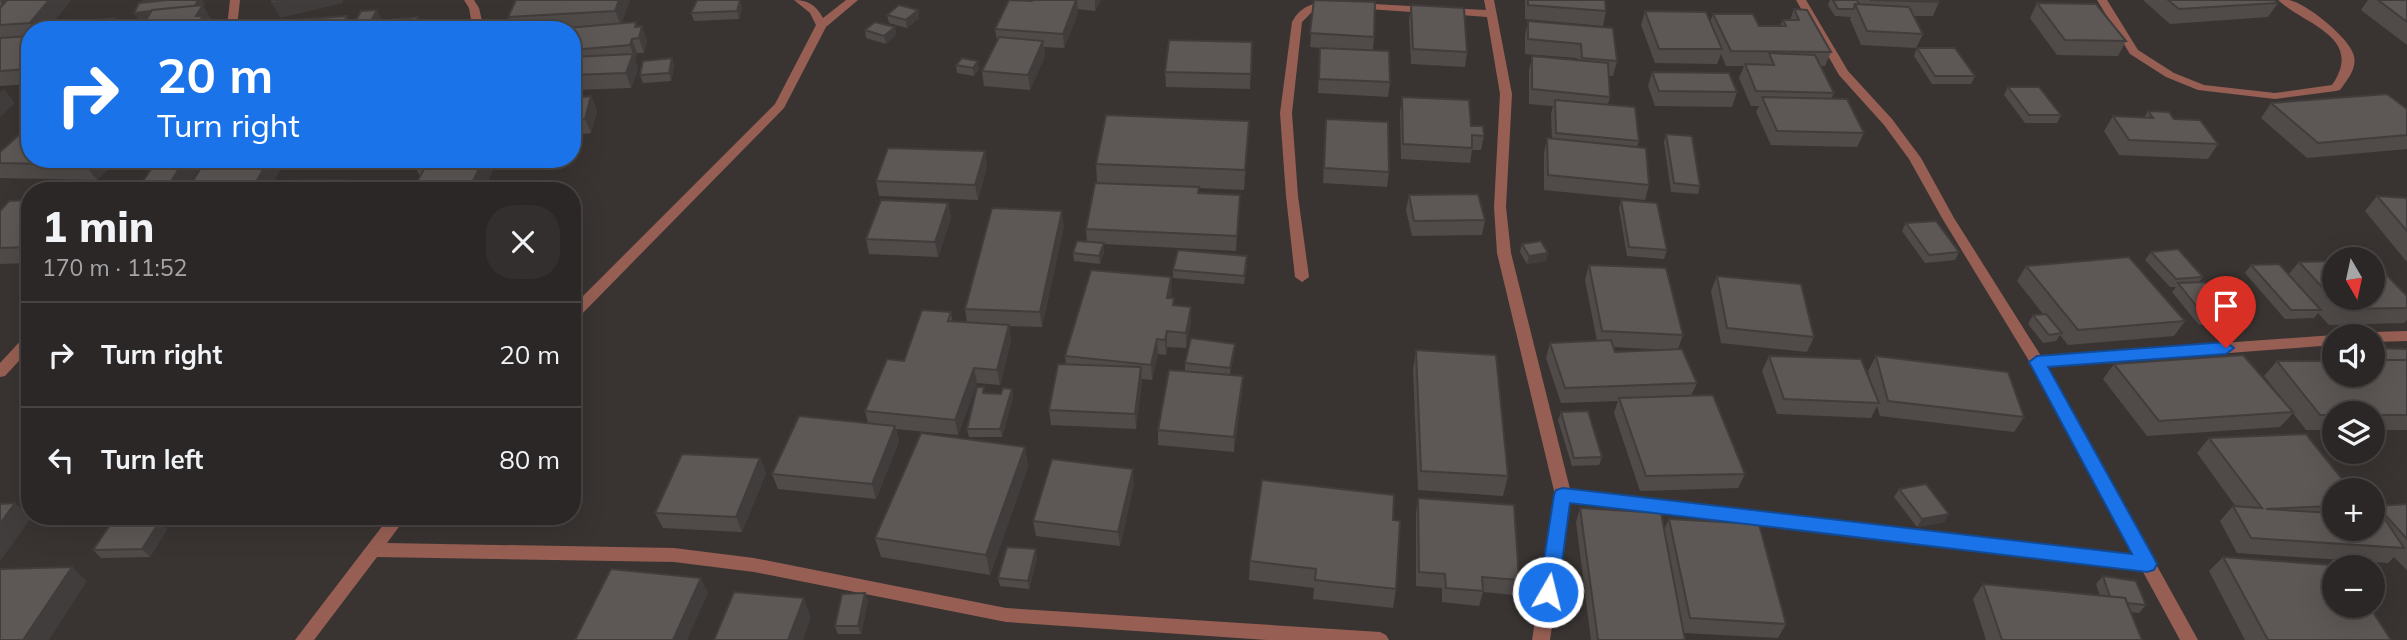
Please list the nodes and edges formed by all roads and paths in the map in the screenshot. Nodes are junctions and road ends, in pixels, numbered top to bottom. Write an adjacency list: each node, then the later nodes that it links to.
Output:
1 (235, 0): 9 (street)
2 (469, 0): 10 (street)
3 (799, 0): 11 (street)
4 (853, 0): 11 (street)
5 (1801, 0): 18 (street)
6 (2102, 0): 7 (street)
7 (2283, 0)
8 (1490, 7): 12 (street); 20 (street)
9 (232, 21)
10 (476, 21)
11 (821, 25): 13 (street)
12 (1302, 277)
13 (581, 307)
14 (2407, 335): 15 (street)
15 (2385, 336)
16 (2322, 341): 18 (street)
17 (21, 350): 19 (street)
18 (2037, 362): 23 (street)
19 (0, 372)
20 (1563, 495): 23 (street); 26 (street)
21 (392, 525): 22 (street)
22 (372, 550): 24 (street); 25 (street)
23 (2147, 564): 27 (street)
24 (304, 640)
25 (1380, 640)
26 (1541, 640)
27 (2189, 640)

